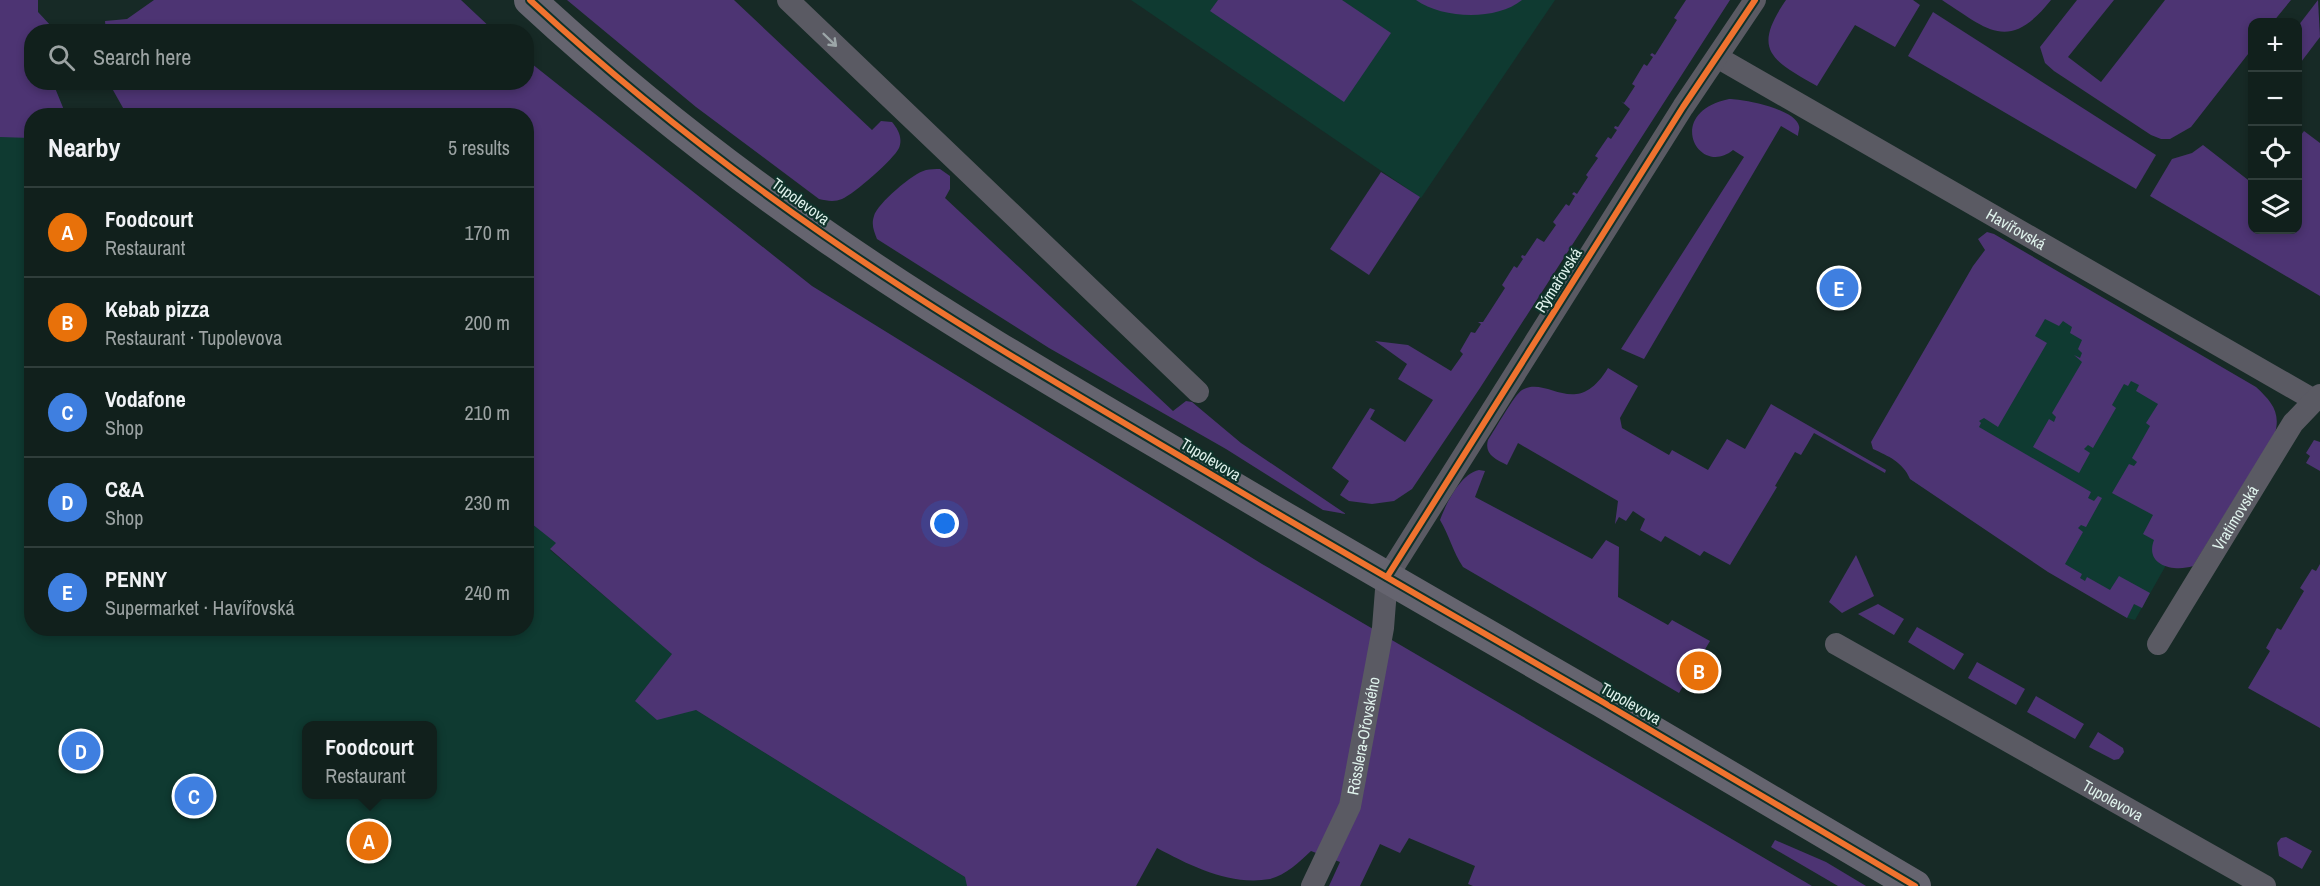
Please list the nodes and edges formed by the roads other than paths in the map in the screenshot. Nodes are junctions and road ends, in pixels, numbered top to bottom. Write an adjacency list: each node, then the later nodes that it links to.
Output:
1 (530, 0): 7 (main road, Tupolevova)
2 (788, 0): 5 (street, one-way to 5)
3 (1755, 0): 4 (street, Rýmařovská)
4 (1717, 57): 6 (street, Havířovská); 7 (street, Rýmařovská)
5 (1198, 392)
6 (2317, 397): 9 (street, Vratimovská)
7 (1387, 577): 10 (street, Rösslera-Ořovského); 11 (main road, Tupolevova)
8 (1836, 644): 12 (street, Tupolevova)
9 (2158, 644)
10 (1312, 886)
11 (1915, 886)
12 (2265, 886)

